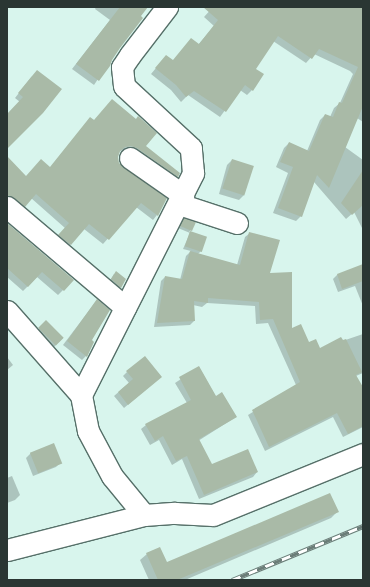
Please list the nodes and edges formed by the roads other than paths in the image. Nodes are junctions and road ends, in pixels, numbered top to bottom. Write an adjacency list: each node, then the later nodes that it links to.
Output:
1 (167, 7): 3 (street)
2 (130, 158): 3 (street)
3 (181, 200): 5 (street); 6 (street)
4 (7, 207): 6 (street)
5 (237, 223)
6 (125, 307): 8 (street)
7 (7, 312): 8 (street)
8 (81, 395): 10 (street)
9 (363, 454): 10 (street)
10 (144, 515): 11 (street)
11 (7, 550)

